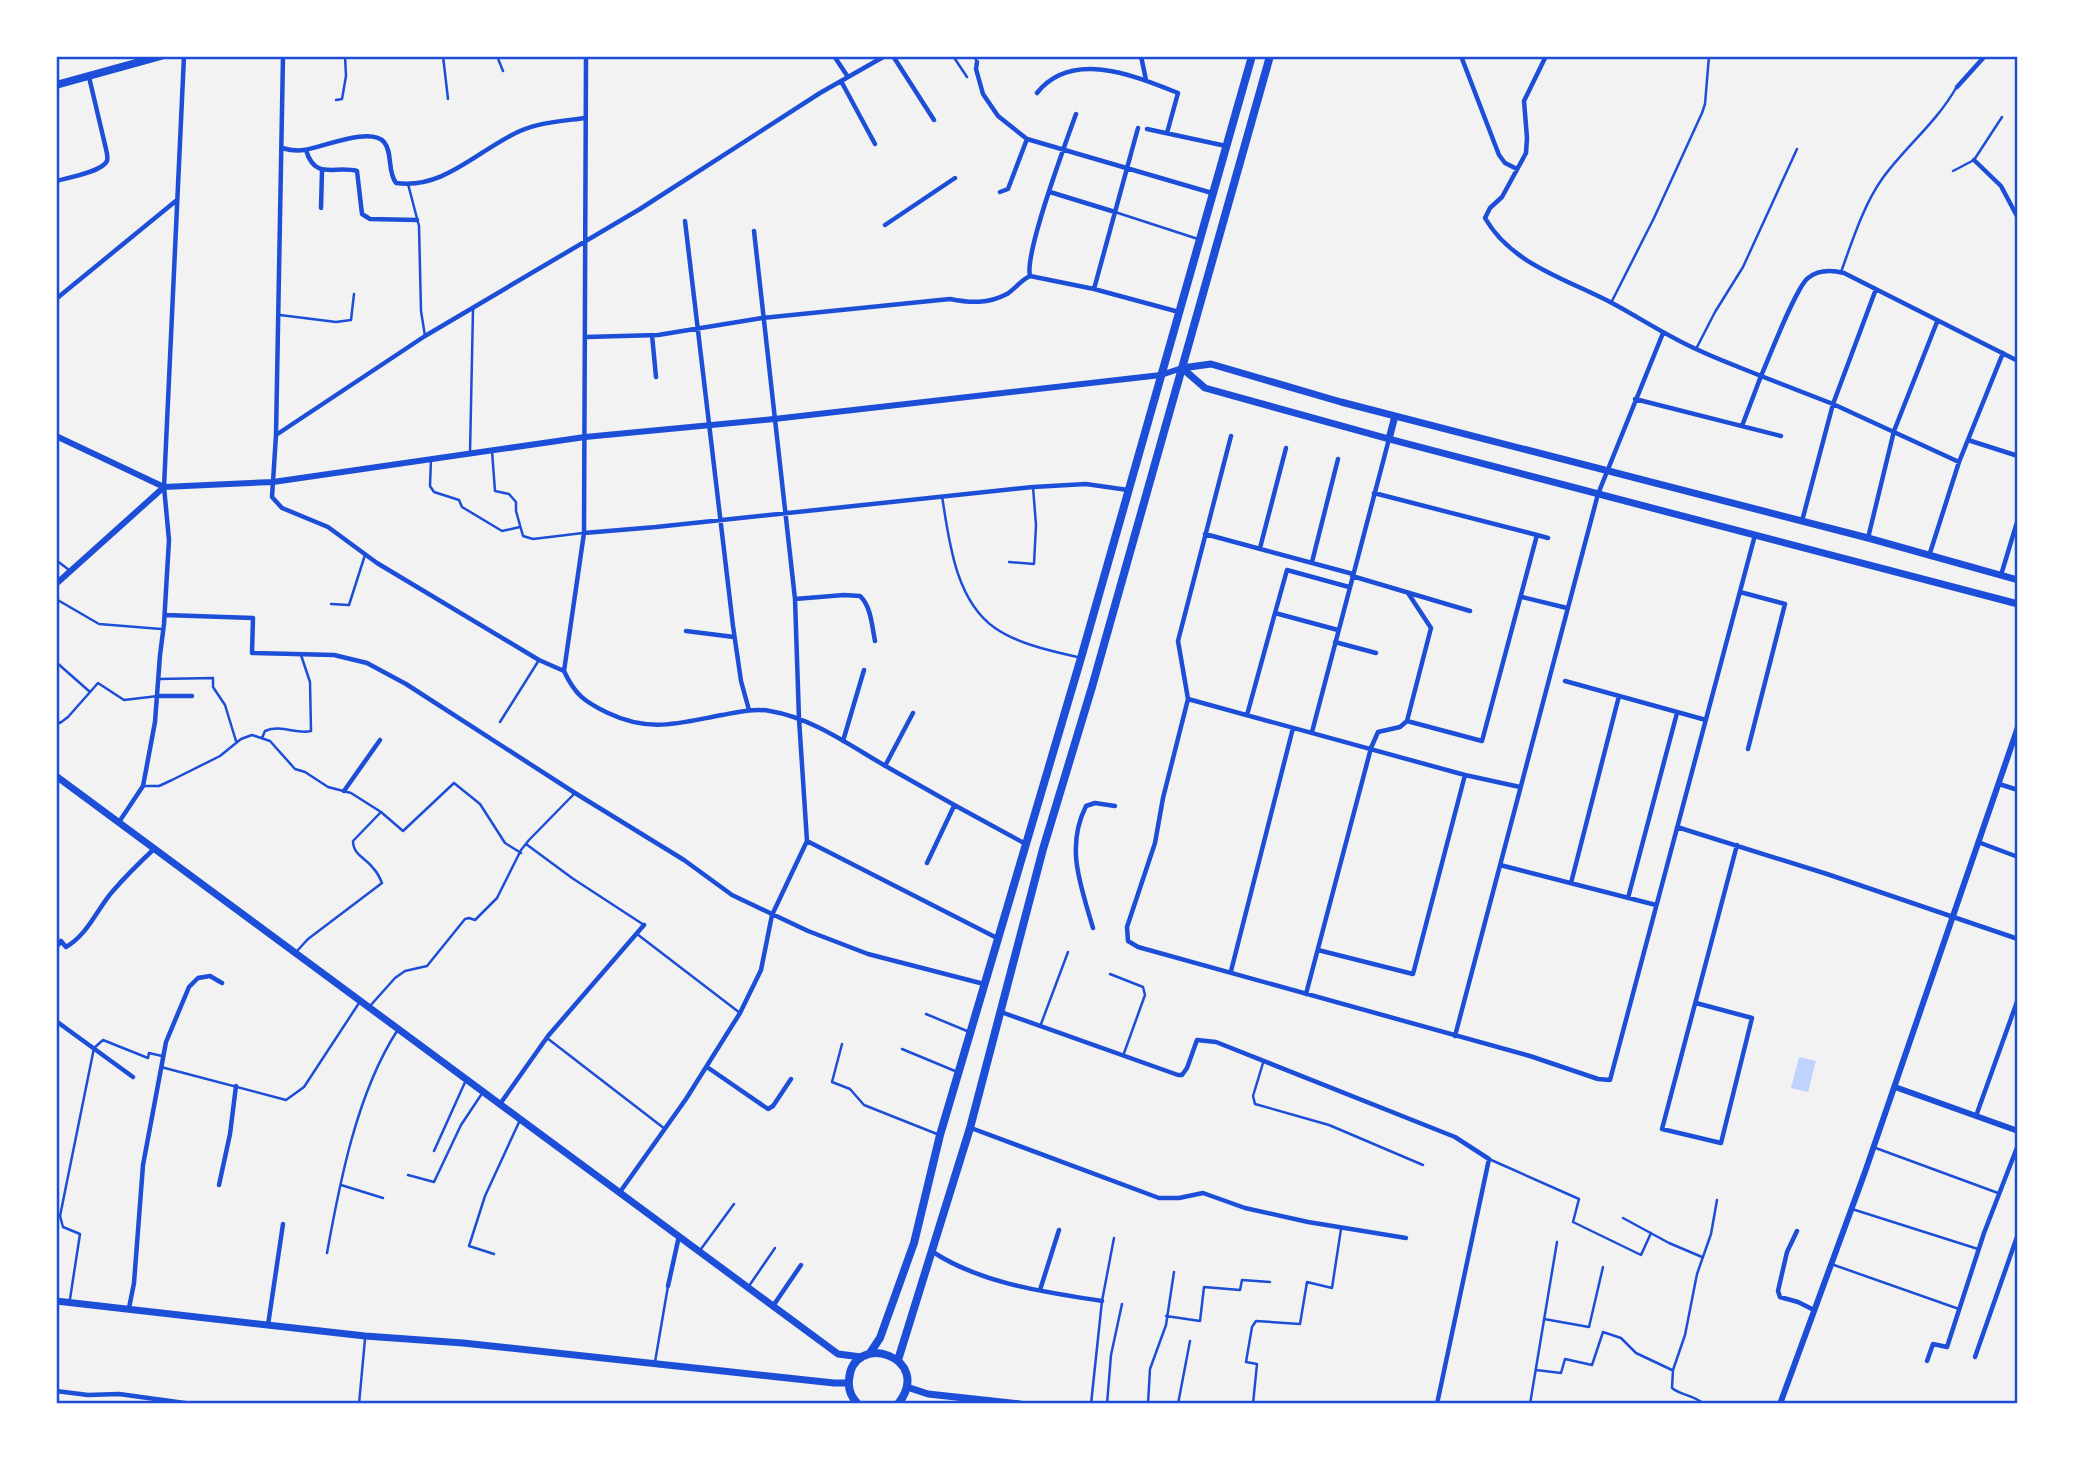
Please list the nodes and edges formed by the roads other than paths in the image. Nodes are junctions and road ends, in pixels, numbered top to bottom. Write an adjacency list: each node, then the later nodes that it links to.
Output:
1 (161, 56): 22 (main road)
2 (184, 56): 58 (street)
3 (283, 56): 41 (street)
4 (345, 56): 31 (lane)
5 (443, 56): 30 (lane)
6 (498, 56): 21 (lane)
7 (586, 56): 34 (street)
8 (834, 56): 23 (street)
9 (885, 56): 23 (street)
10 (892, 56): 35 (street)
11 (953, 56): 24 (lane)
12 (974, 56): 20 (lane)
13 (1141, 56): 25 (street)
14 (1252, 56): 45 (main road)
15 (1270, 56): 46 (main road)
16 (1461, 56): 49 (street)
17 (1546, 56): 49 (street)
18 (1709, 56): 74 (lane)
19 (1984, 56): 28 (street)
20 (977, 62): 39 (street)
21 (503, 71)
22 (88, 76): 27 (main road); 53 (street)
23 (848, 77): 26 (street)
24 (967, 77)
25 (1146, 80): 29 (street); 38 (street)
26 (841, 81): 40 (street); 66 (street)
27 (56, 85)
28 (1957, 88): 68 (lane)
29 (1037, 93)
30 (448, 99)
31 (336, 100)
32 (1076, 114): 44 (street)
33 (2002, 117): 47 (lane)
34 (585, 118): 54 (street); 66 (street)
35 (934, 120)
36 (1138, 128): 48 (street)
37 (1147, 129): 38 (street)
38 (1167, 133): 45 (street)
39 (1027, 139): 44 (street); 55 (street)
40 (875, 144)
41 (282, 148): 43 (street); 77 (street)
42 (1797, 149): 87 (lane)
43 (306, 150): 50 (street); 54 (street)
44 (1064, 150): 48 (street); 56 (street)
45 (1225, 151): 46 (main road); 57 (main road)
46 (1241, 160): 86 (main road)
47 (1975, 160): 51 (lane); 61 (street)
48 (1127, 168): 57 (street); 60 (street)
49 (1517, 169): 74 (street)
50 (322, 170): 59 (street); 62 (street)
51 (1953, 171)
52 (955, 178): 64 (street)
53 (56, 181)
54 (408, 184): 62 (lane)
55 (1000, 192)
56 (1050, 192): 60 (street); 69 (street)
57 (1213, 193): 67 (main road)
58 (178, 199): 73 (street); 117 (street)
59 (321, 208)
60 (1115, 212): 67 (lane); 70 (street)
61 (2018, 218)
62 (417, 220): 83 (lane)
63 (685, 222): 80 (street)
64 (885, 225)
65 (754, 231): 78 (street)
66 (584, 240): 75 (street); 84 (street)
67 (1200, 240): 76 (main road)
68 (1841, 272): 71 (street); 92 (street)
69 (1030, 276): 70 (street); 78 (street)
70 (1094, 289): 76 (street)
71 (1876, 289): 79 (street); 95 (street)
72 (354, 294): 77 (lane)
73 (56, 299)
74 (1611, 303): 81 (street)
75 (473, 307): 83 (street); 110 (lane)
76 (1179, 312): 85 (main road)
77 (277, 315): 101 (street)
78 (762, 318): 80 (street); 97 (street)
79 (1937, 321): 88 (street); 100 (street)
80 (698, 328): 82 (street); 98 (street)
81 (1663, 332): 87 (street); 94 (street)
82 (652, 335): 84 (street); 93 (street)
83 (425, 336): 101 (street)
84 (586, 337): 105 (street)
85 (1172, 337): 86 (main road); 91 (main road)
86 (1189, 342): 90 (main road)
87 (1696, 349): 92 (street)
88 (2003, 353): 89 (street); 107 (street)
89 (2018, 361)
90 (1182, 368): 91 (street); 96 (main road); 106 (main road); 215 (main road)
91 (1161, 375): 97 (street); 119 (main road)
92 (1760, 376): 95 (street); 99 (street)
93 (656, 377)
94 (1635, 399): 99 (street); 115 (street)
95 (1833, 404): 100 (street); 126 (street)
96 (1395, 416): 106 (main road); 115 (main road)
97 (774, 419): 98 (street); 123 (street)
98 (709, 424): 105 (street); 125 (street)
99 (1742, 426): 104 (street)
100 (1894, 431): 114 (street); 133 (street)
101 (276, 435): 116 (street)
102 (56, 436): 117 (street)
103 (1231, 436): 129 (street)
104 (1781, 436)
105 (585, 437): 109 (street); 128 (street)
106 (1389, 439): 120 (street); 121 (main road)
107 (1968, 440): 111 (street); 114 (street)
108 (1286, 448): 134 (street)
109 (492, 451): 110 (street); 127 (lane)
110 (470, 453): 112 (street)
111 (2018, 456)
112 (431, 459): 116 (street); 127 (lane)
113 (1338, 459): 139 (street)
114 (1959, 462): 136 (street)
115 (1608, 471): 121 (street); 126 (main road)
116 (273, 482): 117 (street); 135 (street)
117 (164, 487): 140 (street); 156 (street)
118 (1032, 487): 119 (street); 122 (street); 138 (lane)
119 (1129, 490): 165 (main road)
120 (1374, 493): 130 (street); 141 (street)
121 (1598, 494): 131 (main road); 153 (street)
122 (942, 495): 123 (street); 165 (lane)
123 (784, 514): 125 (street); 150 (street)
124 (2018, 519): 142 (street)
125 (722, 520): 128 (street); 160 (street)
126 (1802, 521): 133 (main road)
127 (520, 527): 128 (lane)
128 (584, 533): 169 (street)
129 (1205, 534): 134 (street); 176 (street)
130 (1537, 535): 132 (street); 148 (street)
131 (1755, 535): 146 (street); 152 (main road)
132 (1548, 538)
133 (1868, 538): 136 (main road)
134 (1261, 548): 139 (street)
135 (365, 555): 151 (lane); 166 (street)
136 (1929, 556): 142 (main road)
137 (56, 560): 140 (lane)
138 (1009, 562)
139 (1312, 562): 141 (street)
140 (69, 570): 144 (street)
141 (1353, 575): 145 (street); 147 (street)
142 (2001, 576): 143 (main road)
143 (2018, 580)
144 (56, 584)
145 (1349, 587): 155 (street); 158 (street)
146 (1740, 592): 182 (street); 194 (street)
147 (1408, 593): 154 (street); 185 (street)
148 (1522, 597): 153 (street); 185 (street)
149 (56, 599): 157 (lane)
150 (794, 599): 161 (street); 181 (street)
151 (331, 604)
152 (2018, 604)
153 (1567, 608): 200 (street)
154 (1470, 611)
155 (1275, 613): 158 (street); 180 (street)
156 (165, 615): 157 (street); 164 (street)
157 (163, 629): 170 (street)
158 (1338, 630): 162 (street)
159 (686, 631): 160 (street)
160 (734, 637): 177 (street)
161 (875, 641)
162 (1335, 642): 163 (street); 188 (street)
163 (1376, 653)
164 (301, 655): 189 (lane); 203 (street)
165 (1081, 658): 211 (main road)
166 (538, 660): 169 (street); 184 (lane)
167 (57, 665): 172 (lane)
168 (864, 670): 191 (street)
169 (564, 671): 177 (street)
170 (159, 679): 173 (street); 192 (lane)
171 (1565, 681): 175 (street)
172 (90, 692): 173 (lane); 183 (lane)
173 (158, 696): 174 (street); 199 (street)
174 (192, 696)
175 (1619, 696): 179 (street); 220 (street)
176 (1188, 699): 180 (street); 234 (street)
177 (749, 710): 181 (street)
178 (912, 713): 195 (street)
179 (1677, 713): 182 (street); 221 (street)
180 (1247, 715): 187 (street)
181 (799, 719): 191 (street); 209 (street)
182 (1706, 720): 208 (street)
183 (56, 721)
184 (500, 722)
185 (1407, 722): 193 (street)
186 (2018, 727): 198 (street)
187 (1293, 728): 188 (street); 234 (street)
188 (1312, 732): 193 (street)
189 (262, 738): 192 (lane); 202 (lane)
190 (380, 740): 202 (street)
191 (843, 741): 195 (street)
192 (237, 742): 199 (lane)
193 (1371, 748): 196 (street); 231 (street)
194 (1748, 750)
195 (885, 766): 204 (street)
196 (1465, 775): 200 (street); 231 (street)
197 (56, 776): 207 (main road)
198 (1998, 784): 201 (street); 210 (street)
199 (143, 786): 207 (street)
200 (1520, 788): 219 (street)
201 (2018, 790)
202 (344, 792): 206 (lane)
203 (575, 793): 212 (lane); 223 (street)
204 (954, 806): 211 (street); 218 (street)
205 (1115, 806): 226 (street)
206 (381, 812): 216 (lane); 233 (lane)
207 (119, 822): 214 (main road)
208 (1677, 827): 213 (street); 222 (street)
209 (807, 841): 223 (street); 228 (street)
210 (1978, 842): 217 (street); 224 (street)
211 (1024, 843): 215 (main road); 228 (main road)
212 (526, 844): 216 (lane); 225 (lane)
213 (1737, 845): 224 (street); 241 (street)
214 (155, 848): 230 (street); 233 (main road)
215 (1043, 849): 243 (main road)
216 (521, 853): 242 (lane)
217 (2018, 857)
218 (927, 863)
219 (1500, 865): 220 (street); 250 (street)
220 (1571, 883): 221 (street)
221 (1628, 898): 222 (street)
222 (1656, 905): 250 (street)
223 (772, 915): 237 (street); 244 (street)
224 (1952, 916): 229 (street); 265 (street)
225 (644, 925): 227 (street)
226 (1093, 929)
227 (637, 934): 244 (lane); 251 (street)
228 (998, 938): 237 (main road)
229 (2018, 939)
230 (56, 948)
231 (1318, 950): 238 (street)
232 (1068, 952): 247 (lane)
233 (295, 953): 240 (main road)
234 (1231, 971): 238 (street)
235 (1110, 974): 256 (lane)
236 (222, 983): 255 (street)
237 (984, 984): 249 (main road)
238 (1306, 994): 250 (street)
239 (2018, 999): 268 (street)
240 (361, 1001): 242 (main road); 264 (lane)
241 (1696, 1003): 241 (street)
242 (369, 1007): 248 (main road)
243 (1001, 1012): 247 (street); 270 (main road)
244 (740, 1013): 259 (street)
245 (926, 1014): 249 (lane)
246 (56, 1021): 253 (street)
247 (1040, 1026): 256 (street)
248 (399, 1028): 263 (main road); 281 (lane)
249 (970, 1032): 260 (main road)
250 (1455, 1035)
251 (547, 1038): 267 (street); 271 (lane)
252 (842, 1044): 273 (lane)
253 (94, 1048): 255 (lane); 261 (street); 316 (lane)
254 (902, 1049): 260 (lane)
255 (163, 1056): 258 (street)
256 (1123, 1056): 257 (street)
257 (1264, 1059): 277 (street); 278 (lane)
258 (161, 1067): 264 (lane); 319 (street)
259 (707, 1068): 262 (street); 271 (street)
260 (958, 1072): 273 (main road)
261 (132, 1077)
262 (791, 1079)
263 (466, 1080): 266 (main road); 276 (lane)
264 (236, 1086): 280 (street)
265 (1895, 1087): 268 (street); 275 (street)
266 (483, 1092): 267 (main road); 279 (lane)
267 (499, 1104): 269 (main road)
268 (1976, 1116): 272 (street)
269 (520, 1120): 282 (main road); 304 (lane)
270 (970, 1128): 290 (street); 302 (main road)
271 (665, 1129): 282 (street)
272 (2018, 1131)
273 (940, 1135): 327 (main road)
274 (2018, 1146): 283 (street)
275 (1873, 1147): 283 (lane); 287 (street)
276 (435, 1152)
277 (1489, 1159): 293 (lane); 348 (street)
278 (1423, 1165)
279 (408, 1175)
280 (219, 1185)
281 (341, 1185): 284 (lane); 303 (lane)
282 (620, 1192): 295 (main road)
283 (1999, 1193): 300 (street)
284 (383, 1198)
285 (1717, 1200): 305 (lane)
286 (734, 1204): 301 (lane)
287 (1852, 1209): 300 (lane); 307 (street)
288 (1623, 1219): 293 (lane)
289 (283, 1224): 324 (street)
290 (1342, 1228): 297 (street); 347 (lane)
291 (1059, 1230): 313 (street)
292 (1797, 1231): 321 (street)
293 (1651, 1233): 305 (lane)
294 (2018, 1234): 329 (street)
295 (679, 1235): 301 (main road); 311 (street)
296 (1114, 1238): 315 (lane)
297 (1406, 1238)
298 (1557, 1242): 323 (lane)
299 (775, 1248): 312 (lane)
300 (1978, 1249): 320 (street)
301 (700, 1251): 312 (main road)
302 (933, 1252): 313 (street); 330 (main road)
303 (327, 1253)
304 (494, 1254)
305 (1702, 1257): 334 (lane)
306 (801, 1265): 318 (street)
307 (1831, 1265): 320 (lane); 321 (street)
308 (1603, 1267): 323 (lane)
309 (1174, 1272): 322 (lane)
310 (1270, 1282): 322 (lane)
311 (668, 1286): 332 (lane)
312 (748, 1287): 318 (main road)
313 (1040, 1290): 315 (street)
314 (56, 1301): 316 (main road)
315 (1102, 1301): 343 (lane)
316 (70, 1303): 319 (main road)
317 (1122, 1304): 344 (lane)
318 (773, 1306): 328 (main road)
319 (129, 1308): 324 (main road)
320 (1959, 1309): 331 (street)
321 (1814, 1310): 351 (street)
322 (1166, 1316): 345 (lane)
323 (1544, 1319): 333 (lane)
324 (268, 1325): 325 (main road)
325 (365, 1336): 332 (main road); 339 (lane)
326 (1190, 1341): 346 (lane)
327 (870, 1353): 328 (main road); 330 (main road)
328 (861, 1357): 335 (main road)
329 (1975, 1357)
330 (898, 1360): 336 (main road)
331 (1927, 1361)
332 (654, 1363): 335 (main road)
333 (1536, 1370): 334 (lane); 349 (lane)
334 (1673, 1370): 350 (lane)
335 (848, 1383): 340 (main road)
336 (907, 1387): 341 (main road); 342 (main road)
337 (56, 1391): 338 (street)
338 (192, 1404)
339 (359, 1404)
340 (858, 1404)
341 (898, 1404)
342 (1020, 1404)
343 (1091, 1404)
344 (1107, 1404)
345 (1148, 1404)
346 (1178, 1404)
347 (1253, 1404)
348 (1437, 1404)
349 (1530, 1404)
350 (1704, 1404)
351 (1780, 1404)

